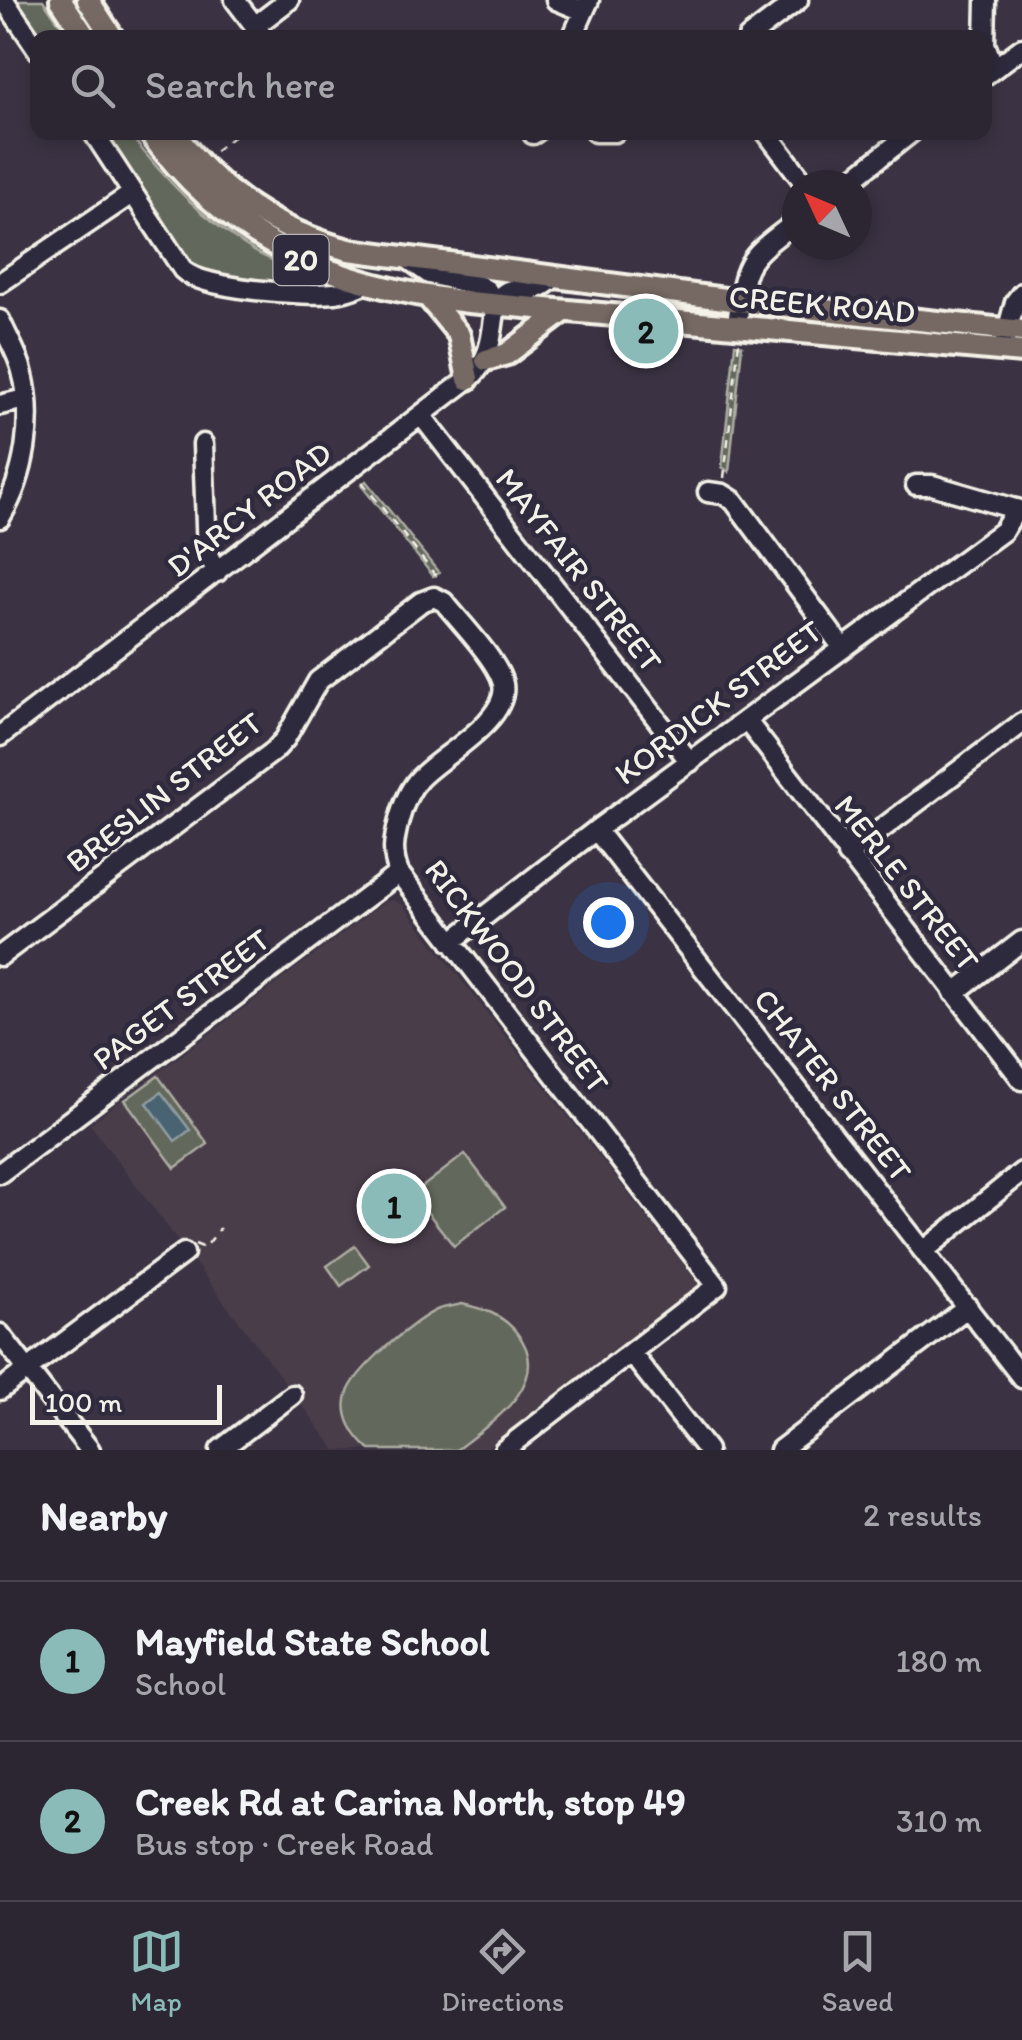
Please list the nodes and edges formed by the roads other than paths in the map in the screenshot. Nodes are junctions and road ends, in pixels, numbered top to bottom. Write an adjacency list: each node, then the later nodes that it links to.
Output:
1 (4, 0): 17 (street)
2 (62, 0): 10 (main road)
3 (88, 0): 11 (main road)
4 (235, 0): 12 (street)
5 (289, 0): 13 (street)
6 (556, 0): 9 (street)
7 (798, 0): 15 (street)
8 (986, 0): 16 (street)
9 (586, 6): 14 (street)
10 (81, 30)
11 (108, 30)
12 (258, 30)
13 (261, 30)
14 (576, 30)
15 (759, 30)
16 (985, 30)
17 (30, 38)
18 (1022, 48): 19 (street)
19 (992, 70)
20 (98, 140): 27 (street, CREEK ROAD)
21 (155, 140): 32 (main road, CREEK ROAD / 20)
22 (181, 140): 29 (main road, CREEK ROAD / 20)
23 (772, 140): 25 (street)
24 (902, 140): 26 (street)
25 (795, 170)
26 (864, 170)
27 (133, 192): 31 (street); 32 (street, CREEK ROAD)
28 (782, 233): 35 (street)
29 (408, 260): 30 (main road, CREEK ROAD / 20); 36 (street, CREEK ROAD)
30 (555, 277): 35 (main road, CREEK ROAD / 20); 36 (street, CREEK ROAD)
31 (0, 283)
32 (365, 284): 34 (main road, CREEK ROAD / 20)
33 (1022, 293): 40 (street)
34 (429, 298): 36 (main road, CREEK ROAD / 20); 42 (main road)
35 (740, 301): 39 (street); 40 (main road, CREEK ROAD / 20)
36 (496, 305): 37 (main road, CREEK ROAD / 20); 41 (street)
37 (564, 311): 39 (main road, CREEK ROAD / 20); 41 (main road)
38 (0, 320): 43 (street)
39 (738, 327): 40 (main road, CREEK ROAD / 20)
40 (1013, 341)
41 (486, 360): 42 (street, D'ARCY ROAD)
42 (468, 379): 45 (street, D'ARCY ROAD)
43 (25, 399): 44 (street); 50 (street)
44 (0, 405)
45 (421, 416): 51 (street, D'ARCY ROAD); 57 (street, MAYFAIR STREET)
46 (202, 444): 51 (street)
47 (916, 485): 49 (street)
48 (715, 493): 53 (street)
49 (1020, 510): 53 (street, KORDICK STREET)
50 (0, 518)
51 (217, 572): 56 (street, D'ARCY ROAD)
52 (444, 602): 60 (street, RICKWOOD STREET); 63 (street, BRESLIN STREET)
53 (842, 647): 54 (street, KORDICK STREET)
54 (746, 720): 57 (street, KORDICK STREET); 59 (street, MERLE STREET)
55 (1022, 724): 59 (street)
56 (0, 736)
57 (690, 762): 58 (street, KORDICK STREET)
58 (596, 830): 62 (street, KORDICK STREET); 69 (street, CHATER STREET)
59 (847, 854): 64 (street, MERLE STREET)
60 (399, 873): 62 (street, RICKWOOD STREET); 67 (street, PAGET STREET)
61 (1022, 941): 64 (street)
62 (451, 942): 72 (street, RICKWOOD STREET)
63 (0, 956)
64 (954, 993): 65 (street, MERLE STREET)
65 (1022, 1080)
66 (1022, 1172): 69 (street)
67 (0, 1173)
68 (189, 1248): 73 (street)
69 (924, 1250): 70 (street, CHATER STREET)
70 (968, 1307): 74 (street, CHATER STREET); 81 (street)
71 (0, 1334): 73 (street)
72 (631, 1353): 79 (street); 80 (street)
73 (28, 1370): 75 (street); 77 (street)
74 (1022, 1378)
75 (0, 1390)
76 (292, 1395): 78 (street)
77 (90, 1450)
78 (220, 1450)
79 (504, 1450)
80 (707, 1450)
81 (780, 1450)

